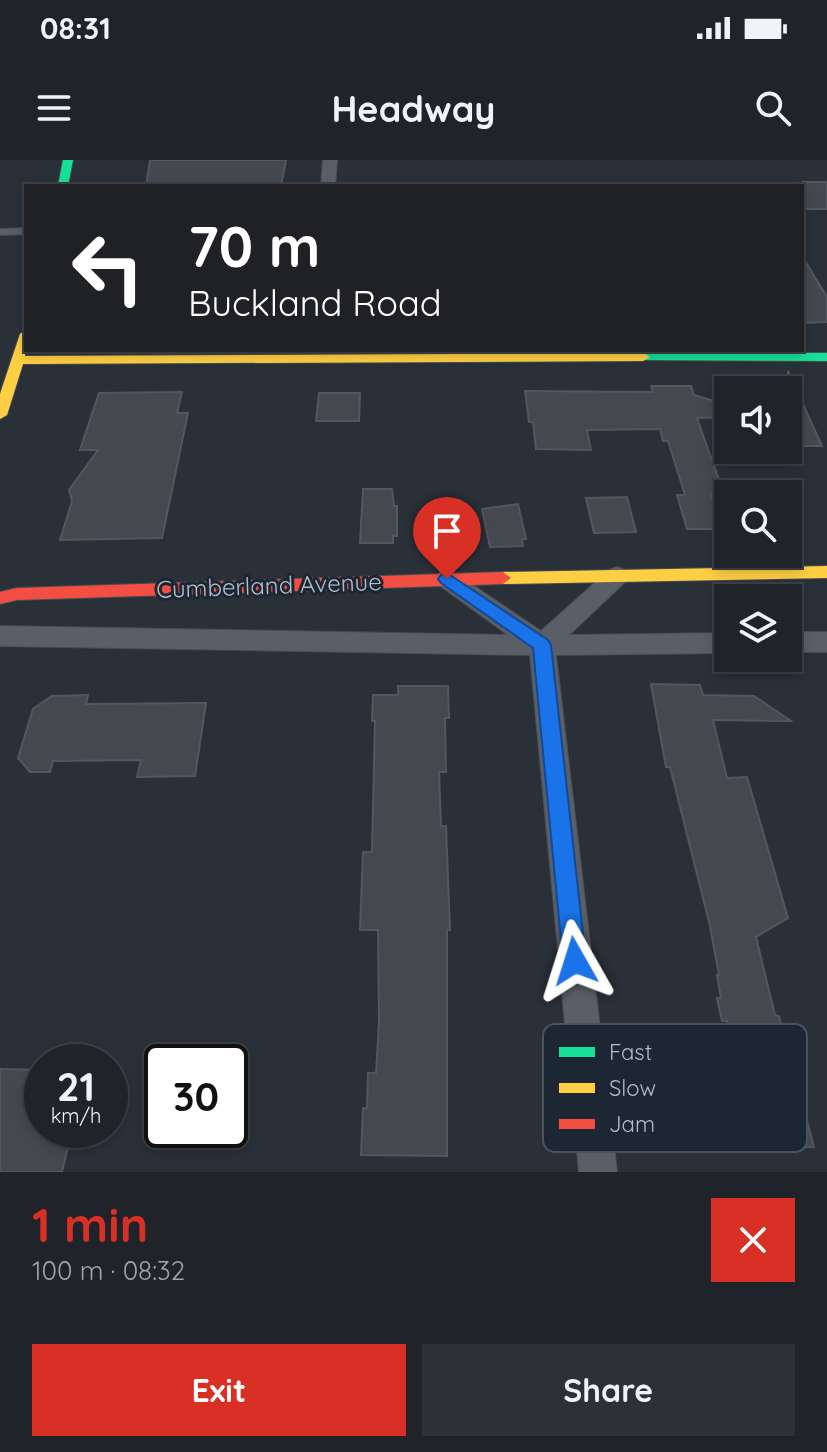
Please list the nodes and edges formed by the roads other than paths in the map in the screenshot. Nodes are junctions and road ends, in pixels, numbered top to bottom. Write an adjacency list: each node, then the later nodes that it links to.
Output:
1 (68, 160): 3 (street)
2 (330, 160): 4 (street)
3 (63, 184)
4 (328, 184)
5 (24, 231): 6 (lane)
6 (0, 232)
7 (24, 340): 10 (street)
8 (316, 353): 9 (street); 10 (street)
9 (827, 357)
10 (18, 360): 11 (street)
11 (0, 415)
12 (827, 572): 13 (street, Cumberland Avenue)
13 (617, 576): 14 (street, Cumberland Avenue); 20 (street)
14 (447, 579): 15 (street, Cumberland Avenue); 20 (street)
15 (0, 598)
16 (0, 636): 20 (street)
17 (802, 642): 18 (street)
18 (827, 642)
19 (714, 643): 20 (street)
20 (542, 645): 21 (street)
21 (582, 1024)
22 (596, 1152): 23 (street)
23 (598, 1172)

